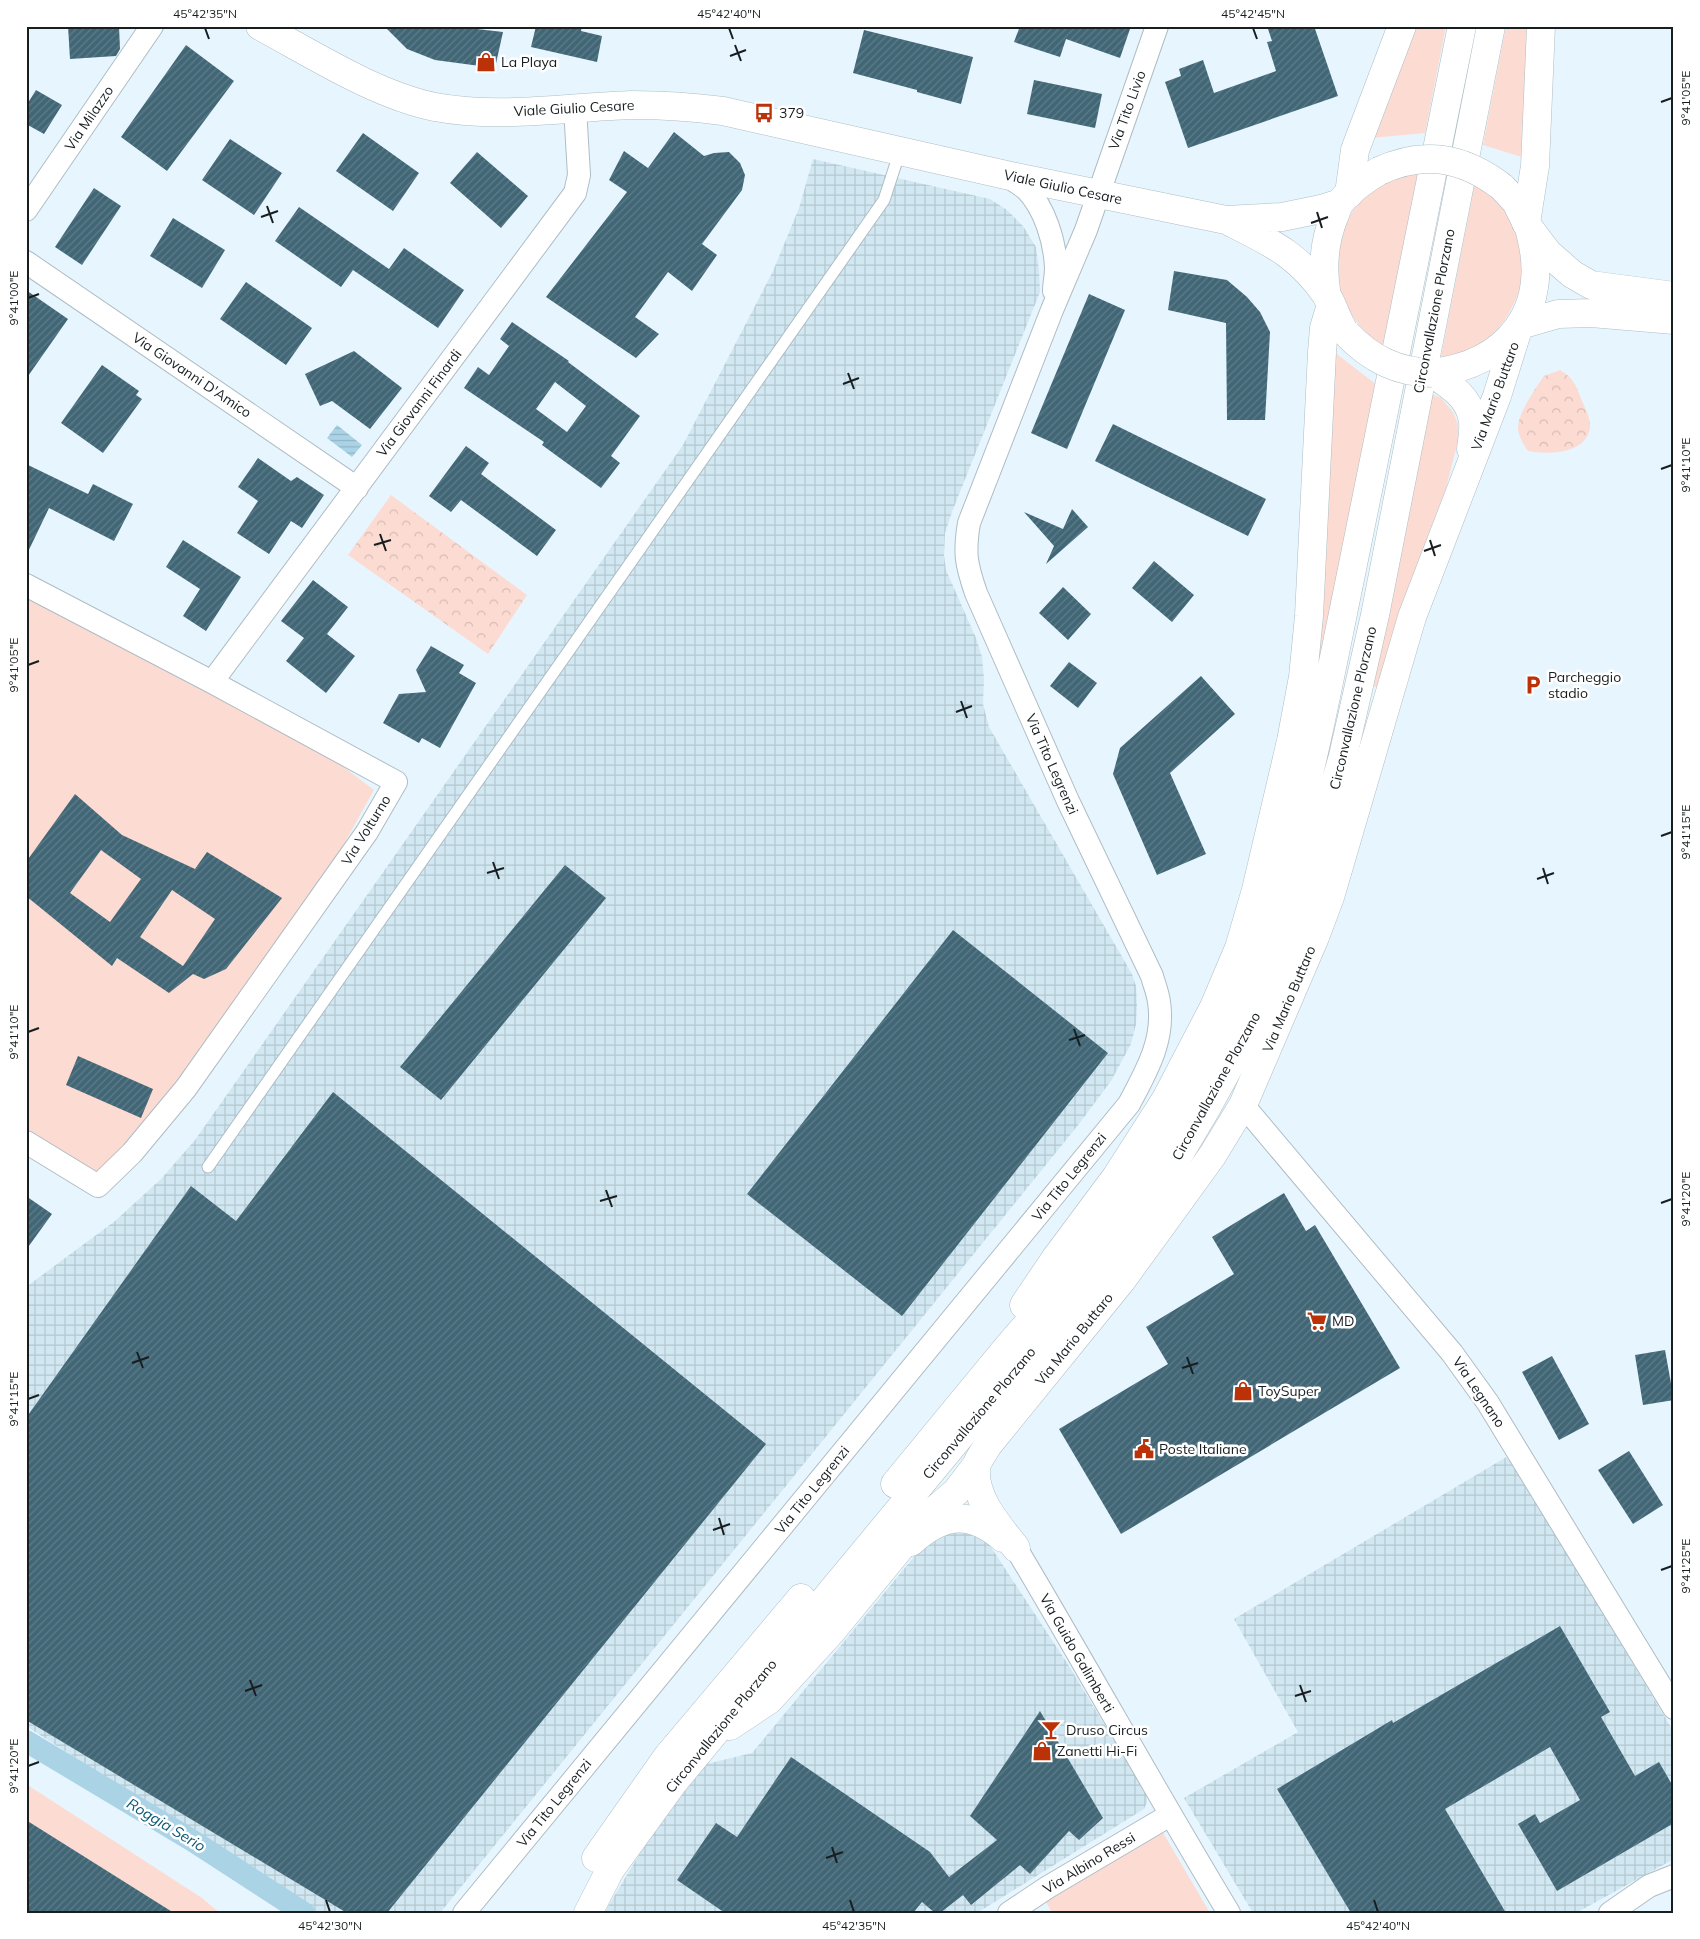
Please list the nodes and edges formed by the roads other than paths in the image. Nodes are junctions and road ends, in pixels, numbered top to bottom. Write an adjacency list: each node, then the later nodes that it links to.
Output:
1 (152, 26): 13 (street, Via Milazzo)
2 (260, 26): 8 (main road, Viale Giulio Cesare)
3 (1157, 26): 11 (street, Via Tito Livio)
4 (1402, 26): 12 (main road)
5 (1462, 26): 30 (main road, Circonvallazione Plorzano)
6 (1491, 26): 35 (main road, Circonvallazione Plorzano)
7 (1542, 26): 15 (main road)
8 (575, 108): 9 (main road, Viale Giulio Cesare); 24 (street, Via Giovanni Finardi)
9 (900, 151): 10 (main road, Viale Giulio Cesare); 29 (lane)
10 (1006, 175): 11 (main road, Viale Giulio Cesare); 19 (street, Via Tito Legrenzi)
11 (1099, 194): 14 (main road, Viale Giulio Cesare); 19 (street, Via Tito Legrenzi)
12 (1345, 198): 14 (main road, Viale Giulio Cesare); 15 (main road, Viale Giulio Cesare, bridge); 18 (main road, Viale Giulio Cesare)
13 (26, 210)
14 (1226, 220): 18 (main road, Viale Giulio Cesare)
15 (1528, 225): 17 (main road, Viale Giulio Cesare); 21 (main road, Viale Giulio Cesare)
16 (26, 262): 24 (street, Via Giovanni D'Amico)
17 (1674, 296)
18 (1329, 301): 22 (main road, Viale Giulio Cesare, bridge); 30 (main road)
19 (1052, 310): 38 (street, Via Tito Legrenzi)
20 (1674, 320): 21 (main road, Viale Giulio Cesare)
21 (1519, 327): 22 (main road, Viale Giulio Cesare); 23 (main road, Via Mario Buttaro)
22 (1432, 373): 23 (main road, Via Mario Buttaro)
23 (1471, 463): 27 (main road, Via Mario Buttaro)
24 (357, 488): 26 (street, Via Giovanni Finardi)
25 (26, 586): 26 (street, Via Volturno)
26 (212, 682): 28 (street, Via Volturno)
27 (1243, 1105): 31 (main road, Via Mario Buttaro); 34 (street, Via Legnano)
28 (26, 1142)
29 (208, 1167)
30 (999, 1357): 39 (main road, Circonvallazione Plorzano)
31 (975, 1467): 32 (main road); 33 (main road, Via Mario Buttaro)
32 (1016, 1548): 33 (main road); 36 (street, Via Guido Galimberti)
33 (889, 1562): 35 (main road)
34 (1674, 1708)
35 (707, 1741): 40 (main road, Circonvallazione Plorzano)
36 (1170, 1814): 41 (street, Via Albino Ressi); 42 (street, Via Guido Galimberti)
37 (1674, 1876): 43 (street)
38 (464, 1913)
39 (569, 1913)
40 (588, 1913)
41 (1009, 1913)
42 (1229, 1913)
43 (1610, 1913)

